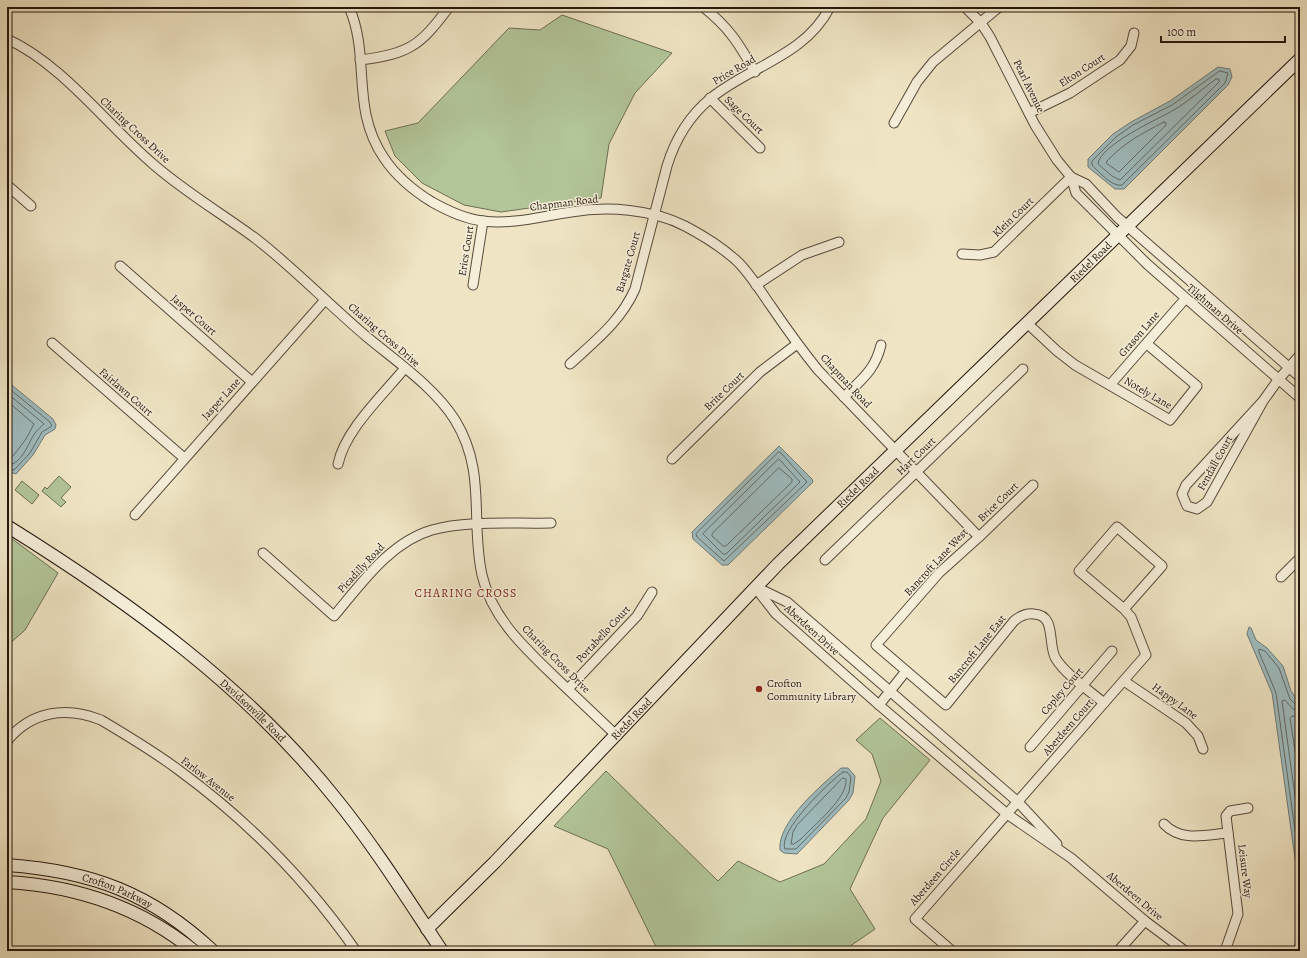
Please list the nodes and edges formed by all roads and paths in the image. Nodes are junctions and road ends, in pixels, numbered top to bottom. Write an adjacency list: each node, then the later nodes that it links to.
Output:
1 (349, 7): 11 (street, Chapman Road)
2 (449, 7): 11 (street)
3 (703, 7): 12 (street)
4 (830, 7): 12 (street, Price Road)
5 (965, 7): 7 (street, Pearl Avenue)
6 (999, 7): 7 (street)
7 (981, 23): 14 (street, Pearl Avenue); 15 (street)
8 (1134, 33): 14 (street, Elton Court)
9 (7, 39): 30 (street, Charing Cross Drive)
10 (1300, 59): 22 (street, Riedel Road)
11 (360, 60): 21 (street, Chapman Road)
12 (755, 72): 13 (street, Price Road)
13 (710, 98): 16 (street, Sage Court); 20 (street, Price Road)
14 (1029, 113): 17 (street, Pearl Avenue)
15 (894, 123)
16 (760, 148)
17 (1071, 177): 22 (street, Pearl Avenue); 23 (street, Pearl Avenue); 25 (street, Klein Court)
18 (7, 185): 19 (street)
19 (31, 206)
20 (653, 215): 21 (street, Chapman Road); 28 (street, Chapman Road); 37 (street, Bargate Court)
21 (483, 221): 27 (street, Erics Court)
22 (1128, 225): 23 (street, Riedel Road); 38 (street, Tilghman Drive)
23 (1118, 234): 29 (street, Tilghman Drive); 31 (street, Riedel Road)
24 (839, 242): 28 (street)
25 (962, 254)
26 (120, 266): 43 (street, Jasper Court)
27 (473, 285)
28 (756, 285): 33 (street, Chapman Road)
29 (1185, 299): 35 (street, Grason Lane); 42 (street, Tilghman Drive)
30 (325, 300): 39 (street, Charing Cross Drive); 43 (street, Jasper Lane)
31 (1027, 322): 44 (street, Notely Lane); 48 (street, Riedel Road)
32 (52, 343): 49 (street, Fairlawn Court)
33 (797, 344): 45 (street, Chapman Road); 50 (street, Brite Court)
34 (881, 344): 45 (street)
35 (1147, 344): 44 (street, Grason Lane); 44 (street, Notely Lane)
36 (1300, 355): 38 (street, Fendall Court)
37 (570, 364)
38 (1289, 367): 41 (street, Tilghman Drive); 42 (street, Fendall Court)
39 (405, 368): 51 (street); 56 (street, Charing Cross Drive)
40 (1023, 369): 52 (street, Hart Court)
41 (1300, 377)
42 (1278, 380): 46 (street, Tilghman Drive); 47 (street, Fendall Court)
43 (252, 382): 49 (street, Jasper Lane)
44 (1110, 385)
45 (844, 396): 48 (street, Chapman Road)
46 (1300, 398)
47 (1263, 401): 47 (street, Fendall Court)
48 (895, 451): 52 (street, Bancroft Lane West); 63 (street, Riedel Road)
49 (184, 458): 54 (street, Jasper Lane)
50 (672, 459)
51 (338, 464)
52 (916, 472): 58 (street, Bancroft Lane West); 61 (street, Hart Court)
53 (1033, 485): 58 (street, Brice Court)
54 (135, 515)
55 (550, 523): 56 (street, Picadilly Road)
56 (478, 525): 59 (street, Picadilly Road); 70 (street, Charing Cross Drive)
57 (7, 526): 87 (street, Davidsonville Road)
58 (979, 537): 67 (street, Bancroft Lane West)
59 (263, 553)
60 (1300, 558): 62 (street)
61 (825, 560)
62 (1281, 576)
63 (755, 586): 71 (street, Aberdeen Drive); 73 (street, Aberdeen Drive); 74 (street, Riedel Road)
64 (652, 592): 70 (street, Portabello Court)
65 (1124, 609): 65 (street); 68 (street, Aberdeen Court)
66 (1112, 652): 69 (street, Copley Court)
67 (906, 671): 69 (street, Bancroft Lane East); 71 (street)
68 (1124, 681): 72 (street, Aberdeen Court); 77 (street, Happy Lane)
69 (1083, 685): 72 (street, Bancroft Lane East); 76 (street, Copley Court)
70 (568, 689): 74 (street, Charing Cross Drive)
71 (890, 691): 73 (street); 78 (street, Aberdeen Drive)
72 (1104, 703): 78 (street, Aberdeen Court)
73 (879, 705): 80 (street, Aberdeen Drive)
74 (617, 736): 87 (street, Riedel Road)
75 (7, 741): 90 (street, Farlow Avenue)
76 (1030, 747)
77 (1203, 749)
78 (1018, 802): 80 (street, Aberdeen Court); 83 (street, Aberdeen Drive)
79 (1248, 808): 82 (street, Leisure Way)
80 (1007, 814): 83 (street, Aberdeen Drive); 92 (street, Aberdeen Circle)
81 (1164, 824): 82 (street)
82 (1228, 833): 95 (street, Leisure Way)
83 (1071, 858): 86 (street, Aberdeen Drive)
84 (7, 866): 89 (street, Crofton Parkway)
85 (7, 882): 88 (street, Crofton Parkway)
86 (1145, 921): 93 (street); 94 (street, Aberdeen Drive)
87 (427, 929): 91 (street, Davidsonville Road)
88 (194, 951)
89 (213, 951)
90 (356, 951)
91 (442, 951)
92 (952, 951)
93 (1118, 951)
94 (1184, 951)
95 (1225, 951)

